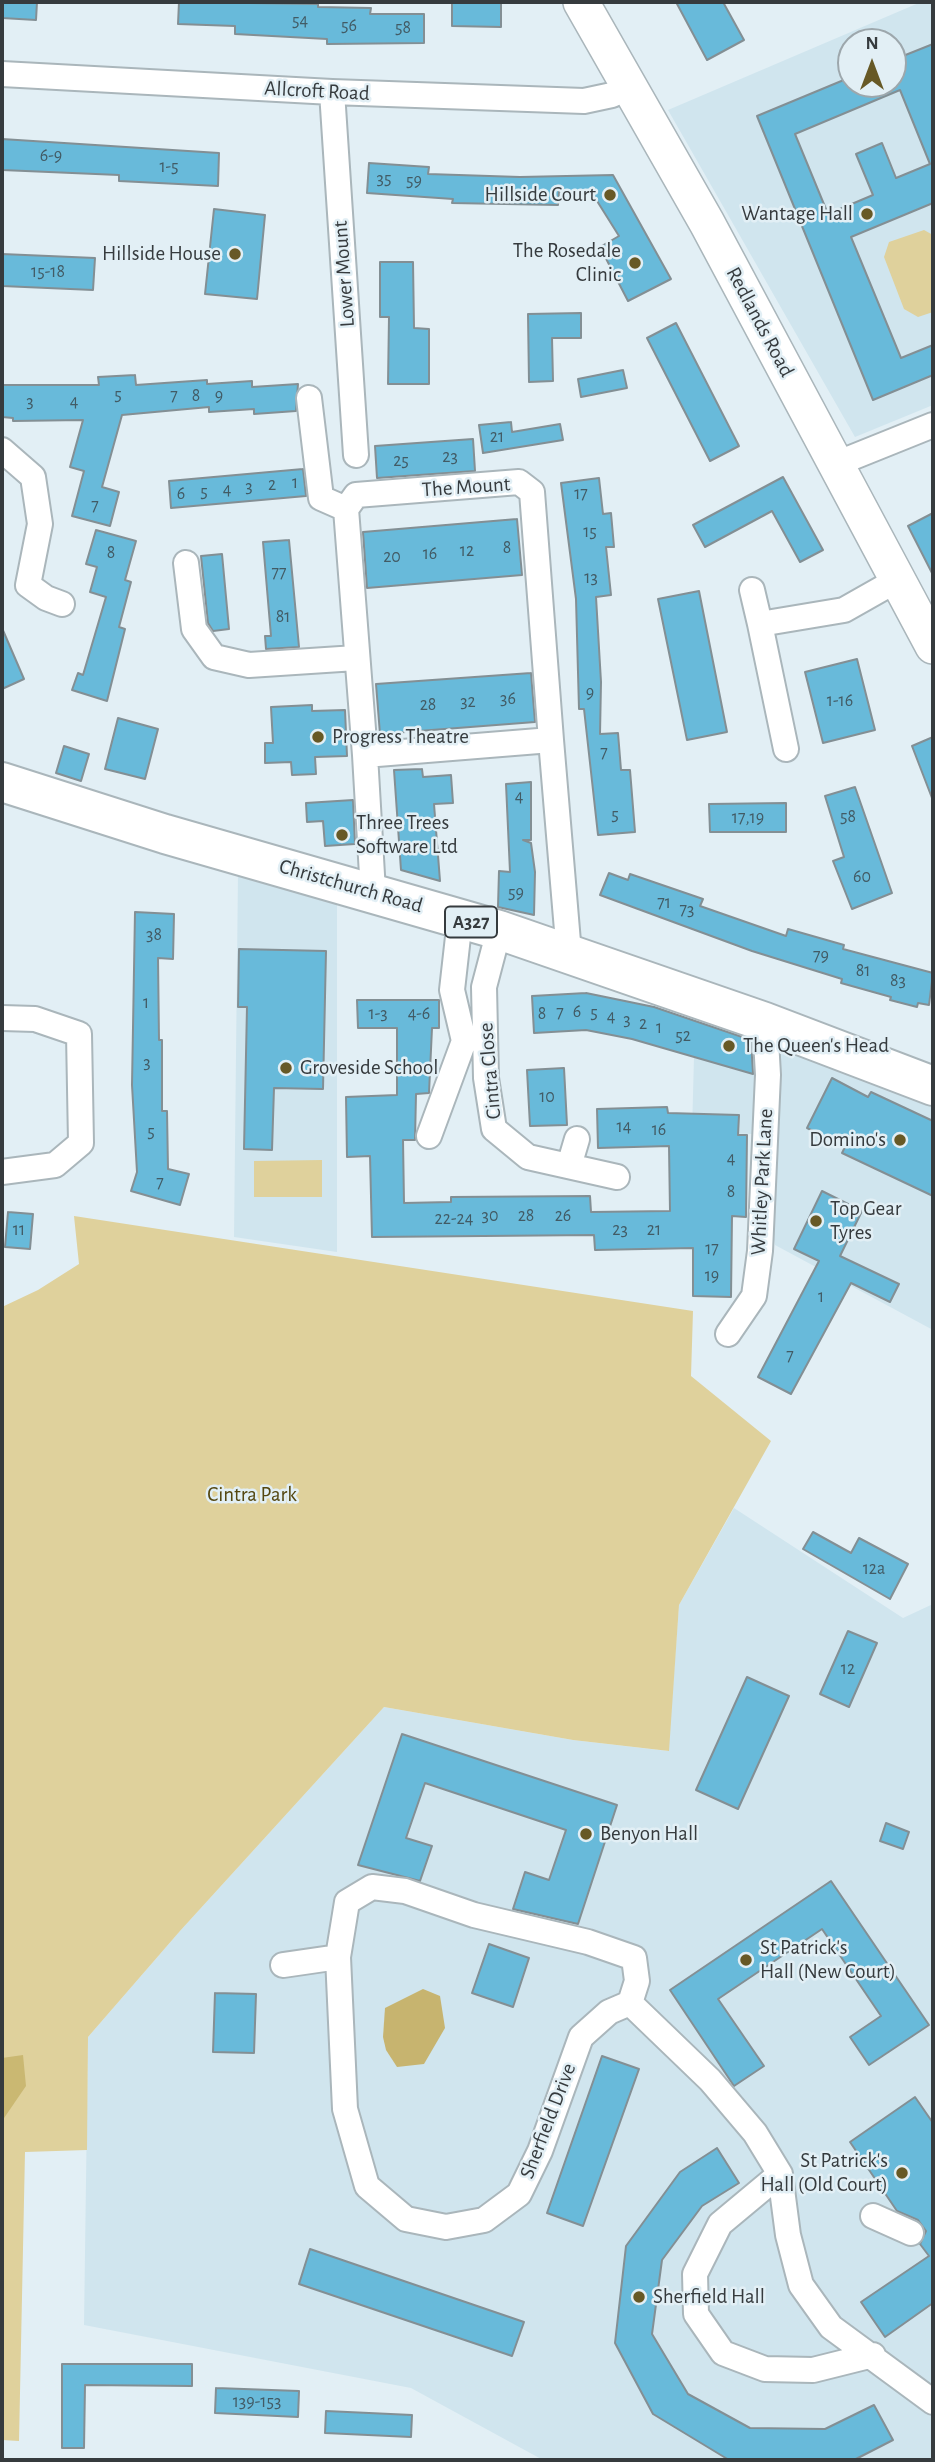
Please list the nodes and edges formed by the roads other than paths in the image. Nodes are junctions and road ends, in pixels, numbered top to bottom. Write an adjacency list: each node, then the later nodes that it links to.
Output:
1 (582, 2): 3 (street, Redlands Road)
2 (2, 74): 4 (street, Allcroft Road)
3 (629, 88): 4 (street, Allcroft Road); 9 (street, Redlands Road)
4 (332, 92): 8 (street, Lower Mount)
5 (309, 398): 10 (street)
6 (933, 425): 9 (street)
7 (2, 450): 14 (street)
8 (356, 455)
9 (836, 464): 12 (street, Redlands Road)
10 (346, 509): 17 (street); 18 (street, The Mount)
11 (186, 563): 17 (street)
12 (897, 580): 15 (street); 16 (street, Redlands Road)
13 (752, 590): 15 (street)
14 (62, 604)
15 (760, 624): 19 (street)
16 (933, 646)
17 (356, 658): 20 (street)
18 (551, 740): 20 (street); 25 (street, The Mount)
19 (786, 749)
20 (365, 755): 22 (street)
21 (2, 782): 22 (main road, Christchurch Road / A327)
22 (373, 892): 23 (main road, Christchurch Road / A327)
23 (460, 919): 24 (main road, Christchurch Road / A327); 29 (street)
24 (499, 930): 25 (main road, Christchurch Road / A327); 31 (street, Cintra Close)
25 (569, 954): 27 (main road, Christchurch Road / A327)
26 (2, 1018): 32 (street)
27 (765, 1022): 28 (main road, Christchurch Road / A327); 34 (street, Whitley Park Lane)
28 (933, 1086)
29 (429, 1136)
30 (577, 1139): 31 (street)
31 (569, 1166): 33 (street, Cintra Close)
32 (2, 1172)
33 (617, 1177)
34 (728, 1334)
35 (338, 1956): 36 (street); 37 (street, Sherfield Drive); 37 (street, Sherfield Drive)
36 (283, 1965)
37 (630, 2003): 38 (street)
38 (780, 2174): 41 (street); 41 (street)
39 (873, 2216): 40 (street)
40 (911, 2233)
41 (873, 2355): 42 (street)
42 (933, 2402)

